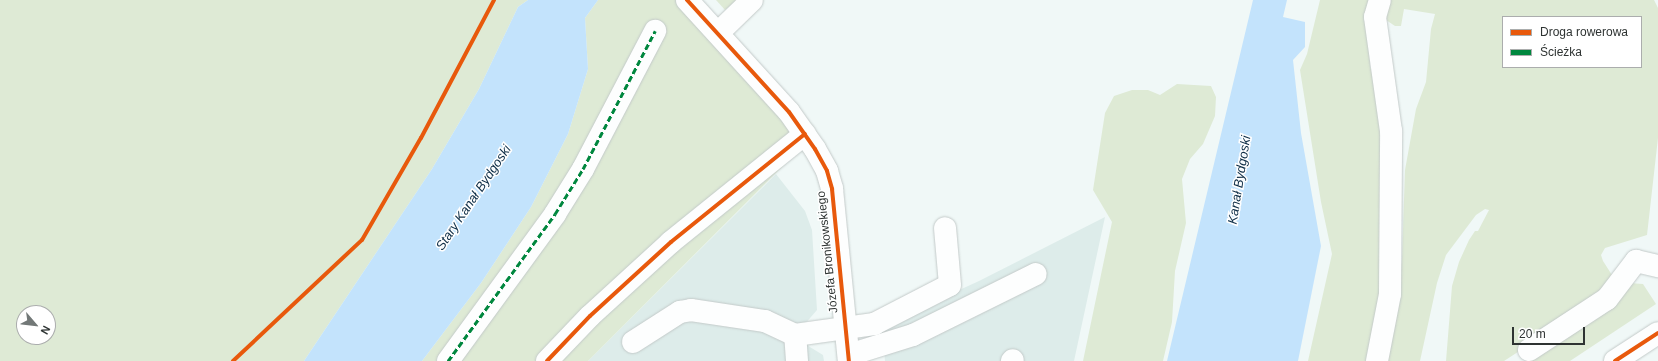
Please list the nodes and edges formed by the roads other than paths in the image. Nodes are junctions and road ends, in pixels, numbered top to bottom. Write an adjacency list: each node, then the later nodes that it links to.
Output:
1 (687, 0): 5 (street, Józefa Bronikowskiego)
2 (752, 0): 5 (street)
3 (1380, 0): 19 (street)
4 (655, 31): 16 (street)
5 (718, 33): 6 (street, Józefa Bronikowskiego)
6 (805, 134): 10 (street, Józefa Bronikowskiego); 17 (street)
7 (945, 228): 10 (street)
8 (1658, 266): 14 (street)
9 (1036, 274): 15 (street)
10 (846, 330): 12 (street); 15 (street, Józefa Bronikowskiego)
11 (1658, 333): 20 (street)
12 (795, 335): 13 (street); 18 (street)
13 (633, 342)
14 (1529, 350)
15 (849, 358)
16 (448, 361)
17 (547, 361)
18 (797, 361)
19 (1377, 361)
20 (1615, 361)

